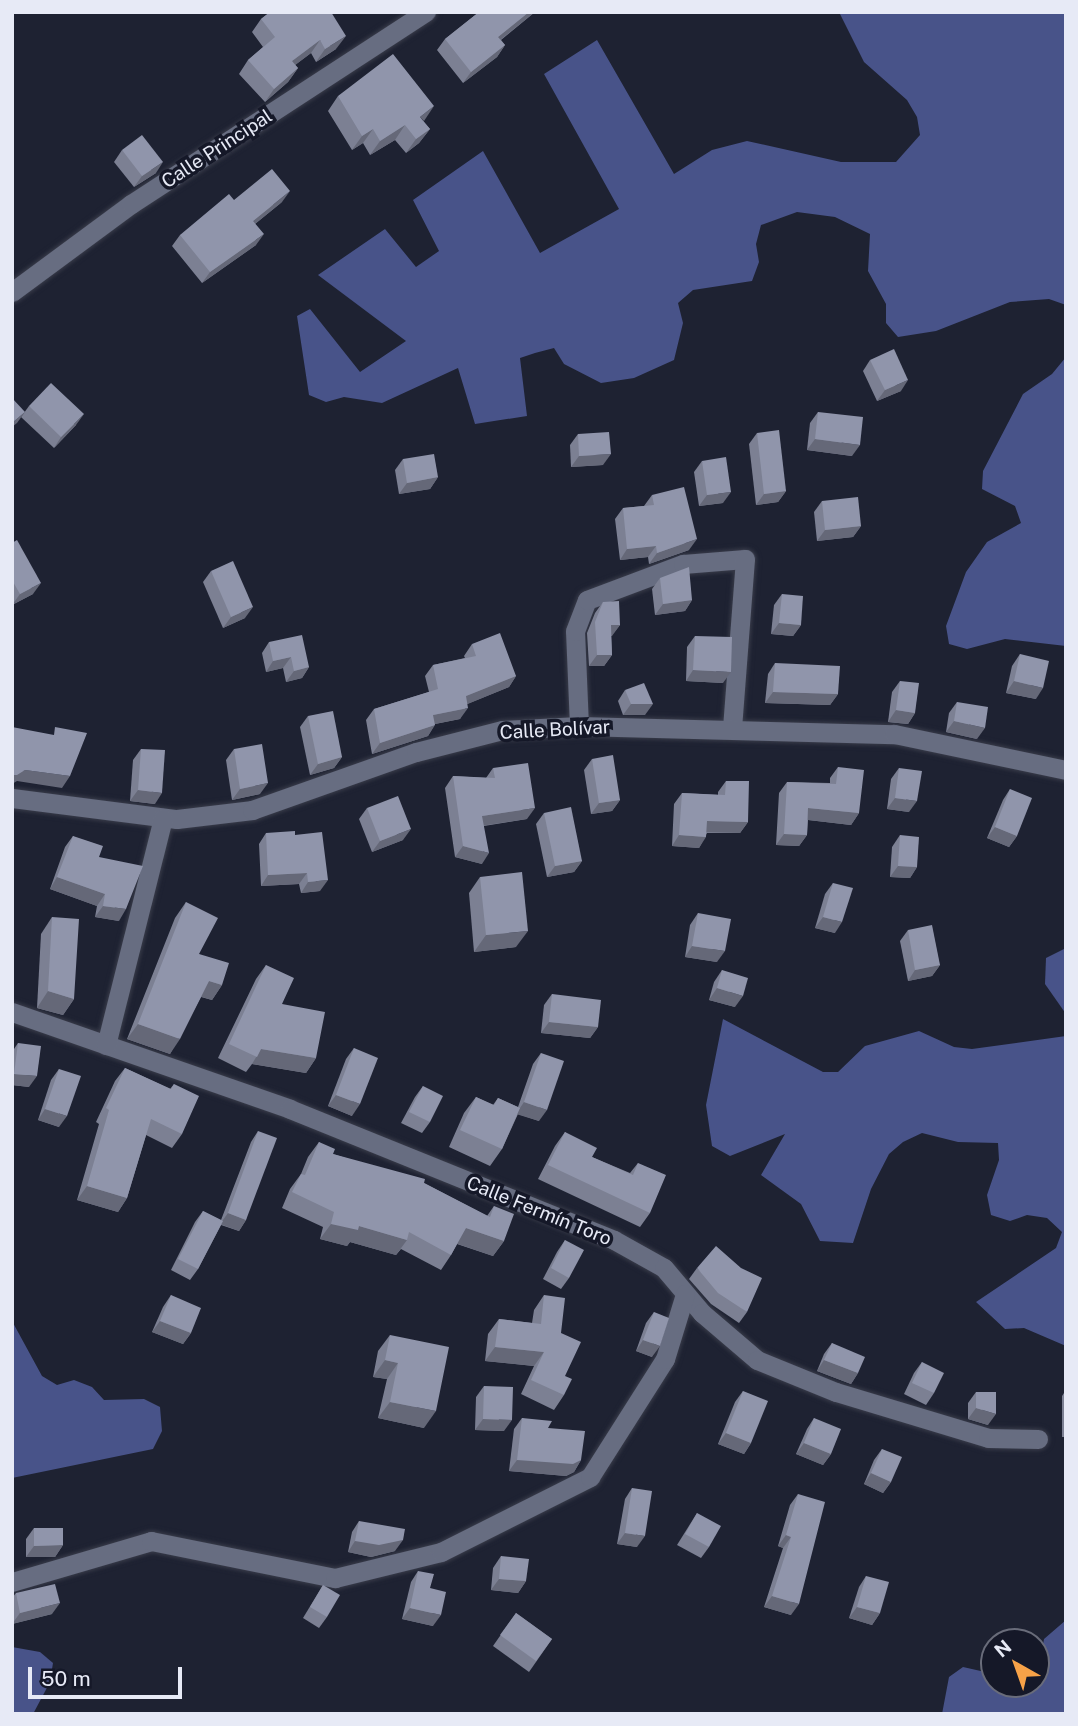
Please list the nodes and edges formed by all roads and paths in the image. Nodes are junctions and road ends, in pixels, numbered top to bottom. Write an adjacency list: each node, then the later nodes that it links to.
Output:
1 (426, 12): 2 (street, Calle Principal)
2 (405, 19): 3 (street, Calle Principal)
3 (12, 292)
4 (579, 726): 5 (street, Calle Bolívar); 5 (street); 8 (street, Calle Bolívar)
5 (732, 729): 6 (street, Calle Bolívar)
6 (1066, 770)
7 (12, 798): 8 (street, Calle Bolívar)
8 (163, 817): 10 (street)
9 (12, 1012): 10 (street, Calle Fermín Toro)
10 (106, 1045): 11 (street, Calle Fermín Toro)
11 (685, 1294): 12 (street, Calle Fermín Toro); 13 (street)
12 (1038, 1439)
13 (12, 1582)

